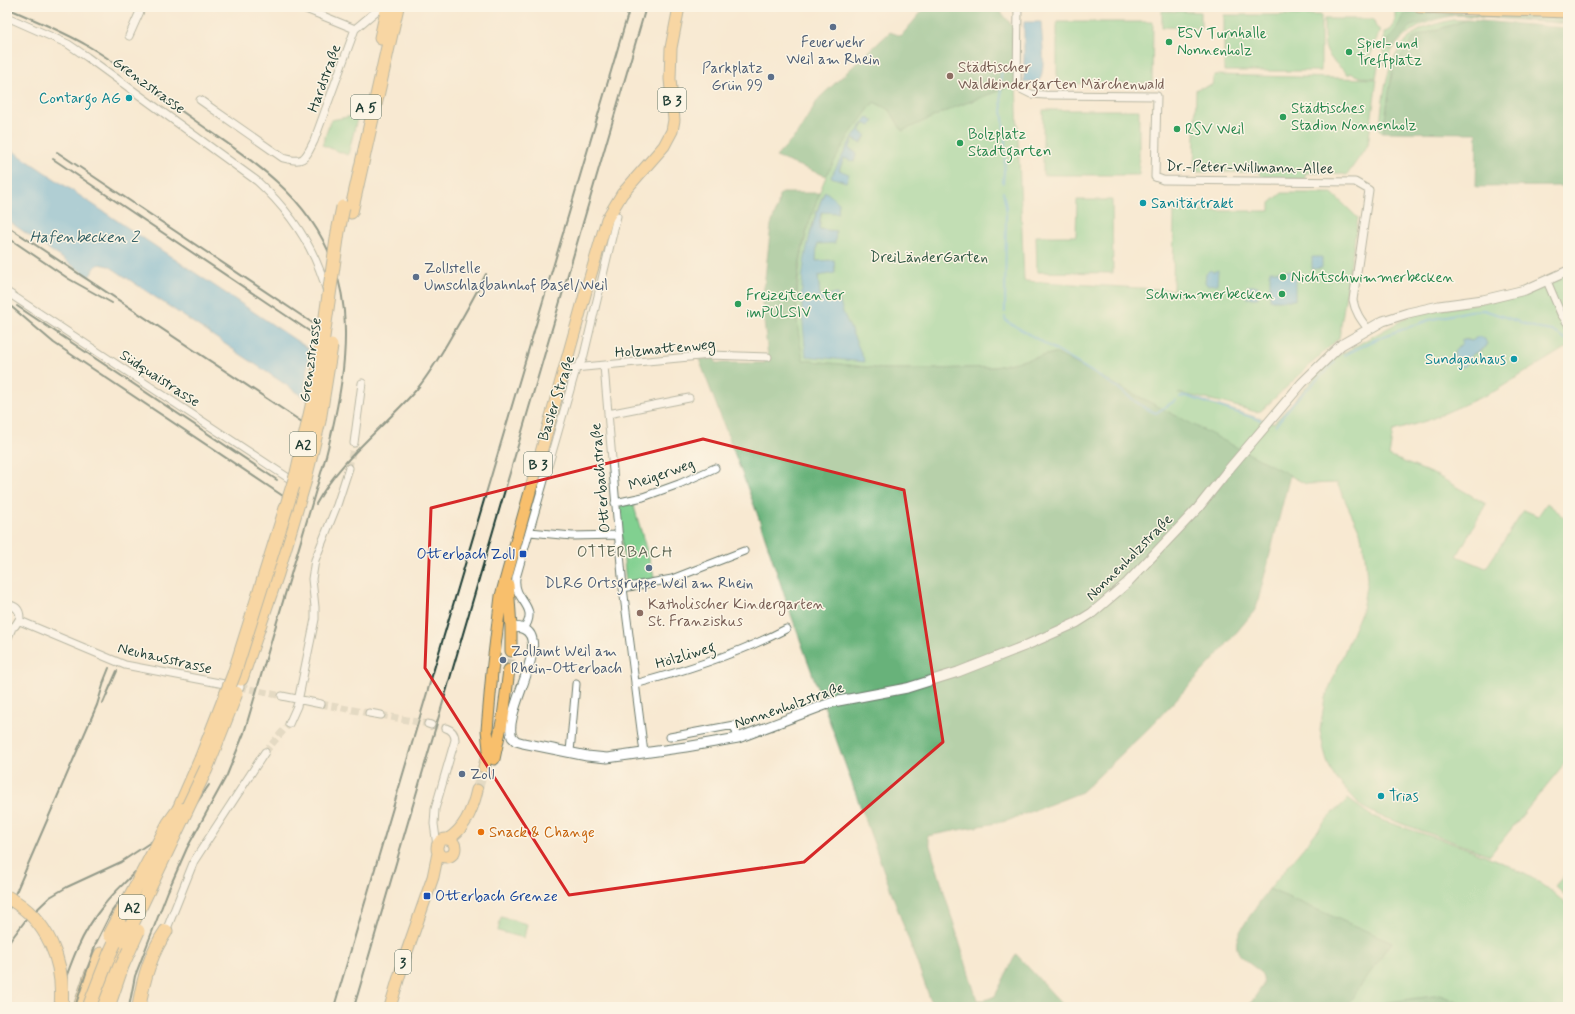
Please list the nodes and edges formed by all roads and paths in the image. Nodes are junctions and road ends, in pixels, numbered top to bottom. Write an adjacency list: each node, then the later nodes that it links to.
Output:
1 (142, 7): 12 (street, Grenzstrasse)
2 (301, 7): 11 (street)
3 (381, 7): 11 (street, Hardstraße)
4 (388, 7): 14 (highway, A 5)
5 (397, 7): 14 (highway, A 5)
6 (679, 7): 23 (main road, B 3)
7 (1018, 7): 20 (street, Dr.-Peter-Willmann-Allee)
8 (1419, 7): 9 (main road)
9 (1568, 12)
10 (7, 16): 30 (street, Grenzstrasse)
11 (355, 29): 13 (street, Hardstraße)
12 (129, 36)
13 (200, 100)
14 (347, 209): 66 (highway, A2, bridge)
15 (617, 216): 23 (street, Basler Straße)
16 (1568, 271): 17 (street, Nonnenholzstraße)
17 (1547, 281): 19 (street); 20 (street, Nonnenholzstraße)
18 (7, 292): 30 (street, Südquaistrasse)
19 (1568, 324)
20 (1368, 329): 59 (street, Nonnenholzstraße)
21 (768, 357): 22 (street, Holzmattenweg)
22 (604, 366): 23 (street, Holzmattenweg); 26 (street, Otterbachstraße)
23 (571, 368): 32 (street, Basler Straße); 35 (main road, B 3)
24 (362, 383): 27 (street)
25 (689, 398): 26 (street)
26 (608, 414): 31 (street, Otterbachstraße)
27 (354, 443)
28 (349, 468): 52 (street)
29 (715, 468): 31 (street, Meigerweg)
30 (298, 485): 49 (street, Grenzstrasse)
31 (615, 503): 33 (street, Otterbachstraße)
32 (530, 532): 33 (street); 42 (street, Basler Straße)
33 (618, 535): 36 (street, Otterbachstraße)
34 (744, 551): 36 (street)
35 (508, 576): 39 (main road, B 3); 40 (main road, B 3)
36 (623, 588): 48 (street, Otterbachstraße)
37 (7, 605): 38 (street)
38 (20, 621): 41 (street); 49 (street, Neuhausstrasse)
39 (498, 627): 40 (main road); 60 (main road, B 3)
40 (511, 627): 42 (street); 45 (main road, B 3)
41 (10, 628): 44 (street)
42 (524, 629): 62 (street, Nonnenholzstraße)
43 (786, 629): 48 (street, Hölzliweg)
44 (7, 640)
45 (511, 651)
46 (509, 670): 60 (main road)
47 (576, 684): 62 (street)
48 (635, 684): 63 (street, Otterbachstraße)
49 (232, 686): 50 (street, Neuhausstrasse)
50 (240, 687)
51 (282, 696): 52 (street)
52 (298, 699): 53 (street); 56 (street)
53 (321, 704)
54 (369, 713): 55 (street)
55 (381, 715)
56 (289, 724)
57 (446, 728): 67 (street)
58 (670, 737): 59 (street, Nonnenholzstraße)
59 (738, 738): 63 (street, Nonnenholzstraße)
60 (492, 750): 64 (main road)
61 (265, 752): 69 (street)
62 (570, 752): 63 (street, Nonnenholzstraße)
63 (644, 753)
64 (488, 768)
65 (481, 791): 67 (main road, 3)
66 (184, 808): 71 (highway, bridge); 72 (highway, A2, bridge); 73 (highway, A2, bridge); 74 (highway, bridge)
67 (445, 846): 76 (main road, 3)
68 (7, 897): 70 (highway, bridge)
69 (166, 932): 75 (highway)
70 (61, 1007)
71 (80, 1007)
72 (89, 1007)
73 (97, 1007)
74 (108, 1007)
75 (140, 1007)
76 (390, 1007)

